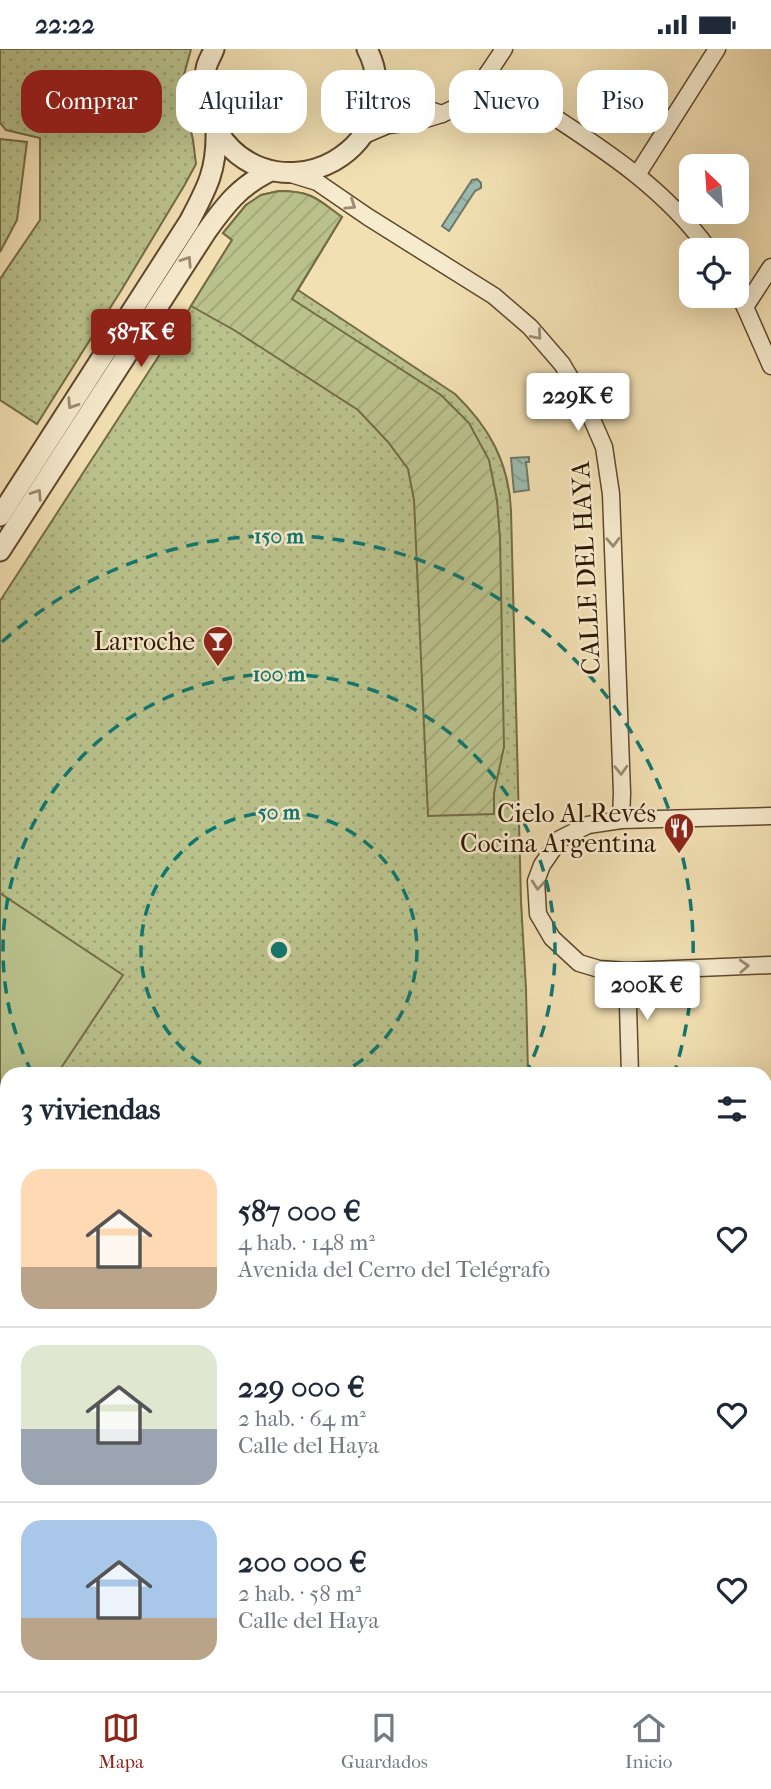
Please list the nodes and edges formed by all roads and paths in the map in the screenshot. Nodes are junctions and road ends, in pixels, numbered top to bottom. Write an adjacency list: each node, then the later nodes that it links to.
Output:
1 (214, 49): 5 (street)
2 (367, 49): 6 (street)
3 (504, 49): 7 (street)
4 (717, 49): 18 (street)
5 (206, 70)
6 (375, 70)
7 (490, 70)
8 (449, 111): 10 (street)
9 (435, 112): 10 (street)
10 (442, 114): 15 (street)
11 (563, 124): 18 (street)
12 (216, 133): 24 (street, one-way to 24)
13 (218, 133): 16 (street)
14 (364, 133): 15 (street)
15 (362, 136): 17 (street)
16 (270, 171): 17 (street); 25 (street, one-way to 16)
17 (291, 174): 27 (street, CALLE DEL HAYA, one-way to 27)
18 (637, 174): 19 (street)
19 (700, 238)
20 (771, 267): 21 (street)
21 (749, 301)
22 (745, 308): 23 (street)
23 (771, 366)
24 (0, 516)
25 (0, 551)
26 (771, 816): 27 (street)
27 (621, 820): 29 (street, one-way to 29)
28 (771, 965): 29 (street, one-way to 28)
29 (627, 971): 30 (street)
30 (630, 1067)

